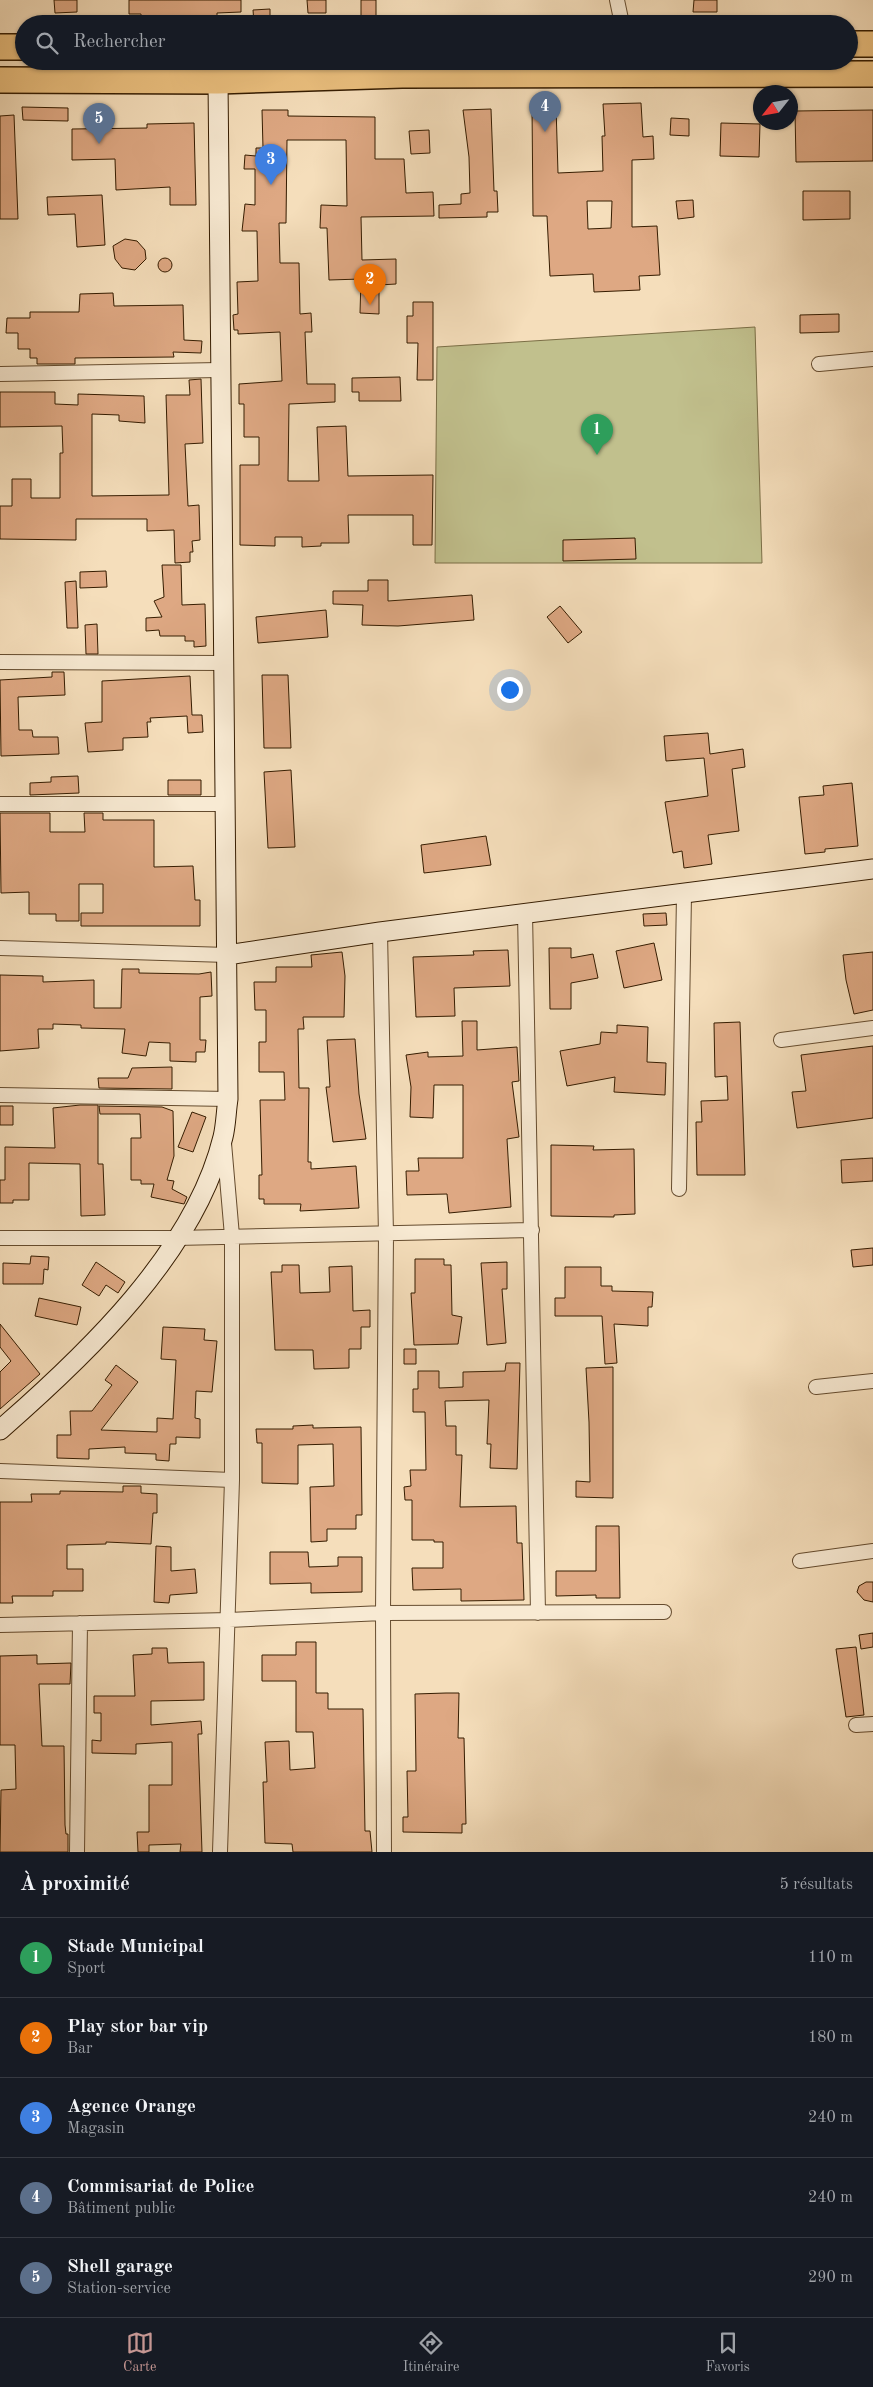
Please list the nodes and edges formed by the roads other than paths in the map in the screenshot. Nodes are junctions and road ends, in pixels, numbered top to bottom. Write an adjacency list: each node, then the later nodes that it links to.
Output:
1 (617, 0): 2 (street)
2 (620, 15)
3 (858, 44): 4 (highway)
4 (873, 44)
5 (0, 47): 6 (highway)
6 (15, 48)
7 (516, 70): 11 (highway)
8 (666, 70): 9 (highway)
9 (873, 74)
10 (0, 80): 11 (highway)
11 (218, 81): 14 (street)
12 (873, 359): 13 (street)
13 (819, 364)
14 (219, 370): 15 (street); 17 (street)
15 (0, 374)
16 (0, 662): 17 (street)
17 (223, 663): 19 (street)
18 (0, 804): 19 (street)
19 (225, 804): 25 (street)
20 (873, 869): 21 (street)
21 (684, 895): 22 (street); 31 (street)
22 (525, 913): 23 (street); 32 (street)
23 (380, 932): 25 (street); 33 (street)
24 (0, 948): 25 (street)
25 (227, 955): 29 (street)
26 (873, 1028): 27 (street)
27 (780, 1040)
28 (0, 1095): 29 (street)
29 (228, 1099): 30 (street)
30 (223, 1137): 34 (street); 36 (street)
31 (679, 1189)
32 (532, 1230): 33 (street); 46 (street)
33 (386, 1234): 34 (street); 45 (street)
34 (232, 1236): 36 (street); 41 (street)
35 (0, 1238): 36 (street)
36 (176, 1238): 39 (street)
37 (873, 1381): 38 (street)
38 (816, 1387)
39 (0, 1430)
40 (0, 1471): 41 (street)
41 (232, 1480): 47 (street)
42 (873, 1551): 43 (street)
43 (800, 1561)
44 (664, 1612): 46 (street)
45 (383, 1613): 46 (street); 47 (street); 54 (street)
46 (538, 1613)
47 (229, 1620): 48 (street); 53 (street)
48 (80, 1623): 49 (street); 52 (street)
49 (0, 1625)
50 (873, 1724): 51 (street)
51 (856, 1725)
52 (77, 1852)
53 (220, 1852)
54 (384, 1852)

